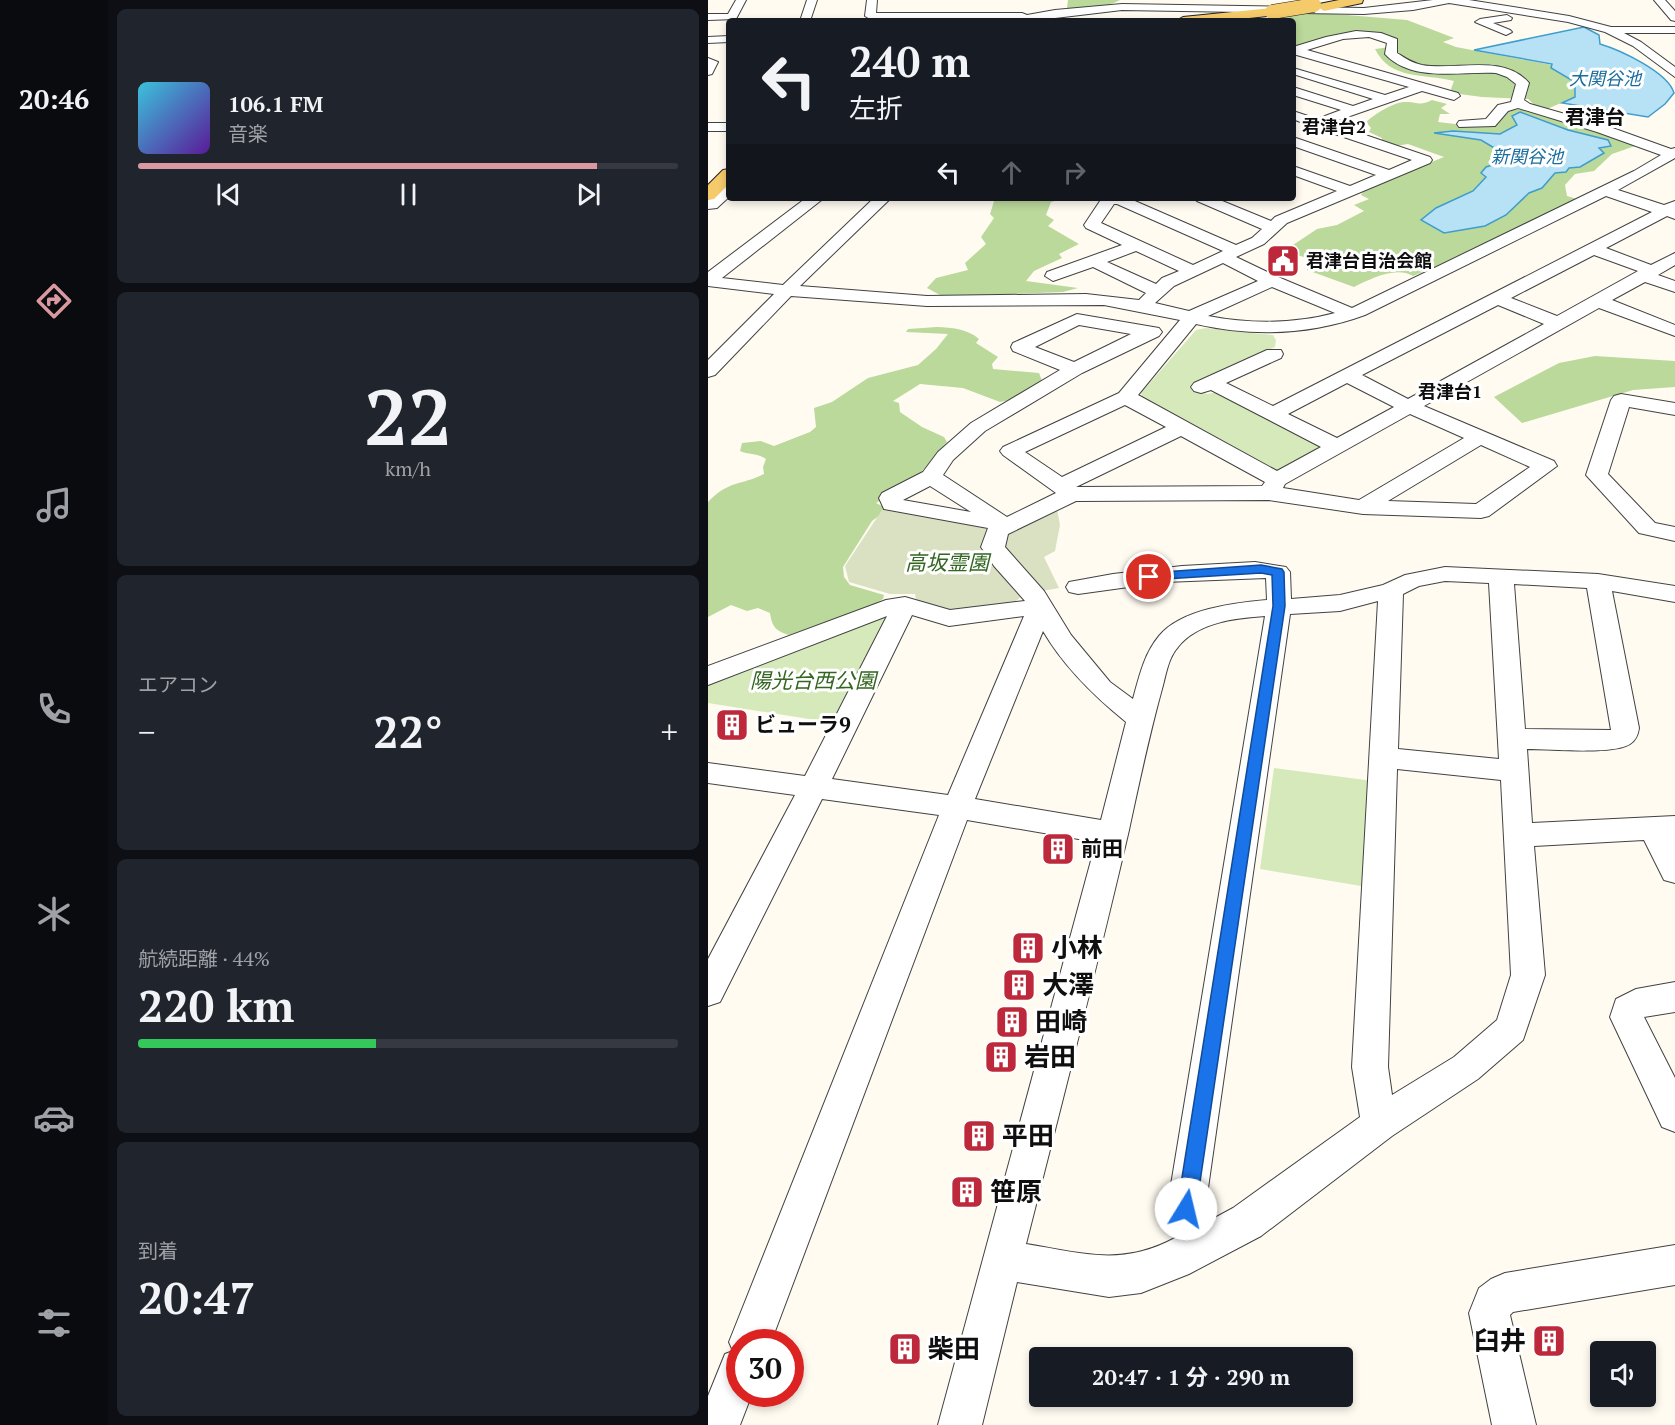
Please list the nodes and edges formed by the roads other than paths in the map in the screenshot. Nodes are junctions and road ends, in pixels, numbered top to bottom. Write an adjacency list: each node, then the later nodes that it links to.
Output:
1 (741, 0): 13 (street)
2 (812, 0): 14 (street)
3 (872, 0): 12 (street)
4 (1340, 0): 7 (main road)
5 (1357, 0): 7 (main road)
6 (1659, 0): 17 (street)
7 (1316, 4): 15 (main road, bridge); 16 (main road, bridge)
8 (1519, 11): 9 (street); 10 (street); 12 (street)
9 (1551, 11): 10 (street); 18 (street); 20 (street)
10 (1535, 14): 23 (street)
11 (1588, 14): 18 (street)
12 (1020, 15)
13 (708, 17)
14 (806, 18)
15 (1213, 18)
16 (1250, 18)
17 (1675, 18): 19 (street)
18 (1569, 19): 21 (street)
19 (1649, 22): 21 (street); 22 (street)
20 (1539, 27)
21 (1609, 30): 35 (street)
22 (1675, 30)
23 (1482, 35)
24 (708, 36): 25 (street)
25 (726, 36)
26 (1325, 41): 27 (street); 31 (street); 40 (street)
27 (1296, 50)
28 (1296, 52): 29 (street)
29 (1330, 60): 31 (street); 32 (street)
30 (708, 62): 33 (street)
31 (1354, 67): 36 (street)
32 (1296, 70)
33 (708, 71)
34 (1296, 72): 39 (street)
35 (1675, 73)
36 (1420, 87): 38 (street); 39 (street)
37 (1296, 92): 41 (street)
38 (1454, 96)
39 (1386, 99): 41 (street)
40 (1520, 104): 44 (street); 49 (street)
41 (1353, 110): 43 (street)
42 (1296, 116): 43 (street)
43 (1317, 123): 47 (street); 51 (street)
44 (1464, 124)
45 (726, 127): 46 (street)
46 (708, 128)
47 (1296, 131)
48 (1296, 142): 51 (street)
49 (1674, 153): 55 (street)
50 (1296, 171): 54 (street)
51 (1390, 175): 54 (street)
52 (726, 178): 63 (main road)
53 (726, 191): 63 (street)
54 (1350, 191): 64 (street)
55 (1605, 191): 65 (street); 83 (street)
56 (726, 196): 63 (main road)
57 (812, 201): 75 (street)
58 (880, 201): 78 (street)
59 (1109, 201): 67 (street)
60 (1122, 201): 69 (street)
61 (1209, 201): 66 (street)
62 (1292, 201): 64 (street)
63 (709, 203)
64 (1308, 207): 66 (street)
65 (1672, 210): 68 (street)
66 (1272, 227): 69 (street)
67 (1137, 245): 71 (street); 72 (street)
68 (1594, 249): 73 (street); 80 (street)
69 (1230, 254): 72 (street); 76 (street)
70 (1675, 258): 73 (street)
71 (1093, 261): 74 (street); 79 (street)
72 (1191, 270): 79 (street)
73 (1648, 273): 77 (street); 81 (street)
74 (1053, 276)
75 (708, 280): 78 (street)
76 (1272, 281): 83 (street); 84 (street)
77 (1675, 287)
78 (787, 290): 82 (street); 91 (street)
79 (1156, 291): 82 (street)
80 (1497, 298): 85 (street); 92 (street)
81 (1597, 301): 85 (street); 86 (street)
82 (1143, 305): 84 (street)
83 (1352, 314): 84 (street)
84 (1193, 316): 88 (street)
85 (1558, 323): 94 (street)
86 (1675, 331)
87 (1151, 332): 88 (street); 90 (street); 90 (street)
88 (1178, 335): 93 (street)
89 (1274, 354): 96 (street)
90 (1075, 369): 100 (street)
91 (708, 371)
92 (1348, 376): 94 (street); 96 (street)
93 (1126, 397): 97 (street); 102 (street)
94 (1408, 406): 98 (street); 99 (street)
95 (1675, 409): 105 (street)
96 (1273, 414): 99 (street)
97 (1181, 428): 101 (street); 102 (street)
98 (1480, 437): 103 (street); 103 (street)
99 (1336, 446): 101 (street)
100 (931, 477): 104 (street); 104 (street)
101 (1273, 486): 102 (street); 103 (street)
102 (1067, 490): 104 (street)
103 (1364, 507)
104 (1007, 525): 112 (street)
105 (1675, 534)
106 (1502, 576): 107 (street); 109 (street); 116 (street)
107 (1598, 581): 110 (street); 116 (street)
108 (1078, 587): 113 (street)
109 (1391, 590): 113 (street); 117 (street)
110 (1675, 594)
111 (905, 605): 112 (street); 114 (street); 120 (street)
112 (1041, 606): 115 (street); 121 (street)
113 (1279, 606): 115 (street); 130 (street)
114 (708, 676)
115 (1140, 719): 123 (street)
116 (1513, 739): 118 (street)
117 (1384, 758): 118 (street); 129 (street)
118 (1514, 771): 124 (street)
119 (708, 773): 120 (street)
120 (813, 788): 121 (street); 126 (street)
121 (957, 807): 123 (street); 133 (street)
122 (1664, 827): 124 (street); 125 (street)
123 (1113, 833): 131 (street)
124 (1517, 835): 129 (street)
125 (1675, 871)
126 (708, 992)
127 (1675, 997): 128 (street)
128 (1675, 1115)
129 (1380, 1124): 130 (street)
130 (1198, 1248): 131 (street)
131 (1003, 1260): 136 (street)
132 (1675, 1265): 137 (street)
133 (755, 1329)
134 (726, 1405): 135 (street)
135 (718, 1425)
136 (960, 1425)
137 (1514, 1425)

